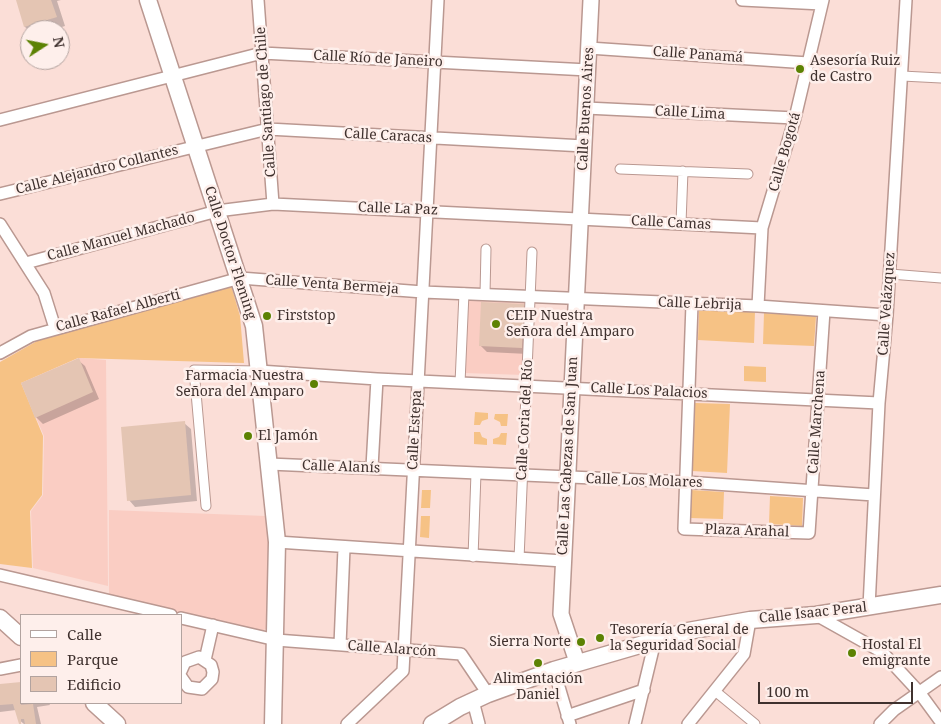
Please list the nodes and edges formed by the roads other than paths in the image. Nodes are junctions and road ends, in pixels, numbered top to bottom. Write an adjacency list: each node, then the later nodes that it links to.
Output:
1 (148, 0): 14 (main road, Calle Doctor Fleming)
2 (258, 0): 9 (street, Calle Santiago de Chile)
3 (438, 0): 10 (street, Calle Estepa)
4 (591, 0): 8 (street, Calle Buenos Aires)
5 (742, 0): 7 (street)
6 (906, 0): 13 (street, Calle Velázquez)
7 (823, 2): 11 (street, Calle Bogotá)
8 (589, 48): 11 (street, Calle Panamá); 12 (street, Calle Buenos Aires)
9 (262, 53): 10 (street, Calle Río de Janeiro); 14 (street, Calle Río de Janeiro); 19 (street, Calle Santiago de Chile)
10 (435, 62): 12 (street, Calle Río de Janeiro); 20 (street, Calle Estepa)
11 (808, 63): 17 (street, Calle Bogotá)
12 (588, 70): 16 (street, Calle Buenos Aires)
13 (902, 76): 15 (street); 37 (street, Calle Velázquez)
14 (172, 78): 18 (street, Calle Río de Janeiro); 21 (main road, Calle Doctor Fleming)
15 (941, 78)
16 (586, 108): 17 (street, Calle Lima); 22 (street, Calle Buenos Aires)
17 (795, 118): 33 (street, Calle Bogotá)
18 (0, 120)
19 (268, 129): 20 (street, Calle Caracas); 21 (street, Calle Caracas); 27 (street, Calle Santiago de Chile)
20 (431, 138): 22 (street, Calle Caracas); 28 (street, Calle Estepa)
21 (194, 146): 26 (street, Calle Alejandro Collantes); 29 (main road, Calle Doctor Fleming)
22 (584, 146): 30 (street, Calle Buenos Aires)
23 (620, 169): 24 (street)
24 (683, 171): 25 (street); 31 (street)
25 (748, 174)
26 (0, 194)
27 (273, 204): 28 (street, Calle La Paz); 29 (street, Calle La Paz)
28 (427, 210): 30 (street, Calle La Paz); 40 (street, Calle Estepa)
29 (217, 211): 36 (street, Calle Manuel Machado); 38 (main road, Calle Doctor Fleming)
30 (580, 217): 31 (street, Calle Camas); 44 (street, Calle Las Cabezas de San Juan)
31 (682, 223): 33 (street, Calle Camas)
32 (0, 224): 36 (street)
33 (762, 228): 46 (street, Calle Bogotá)
34 (486, 250): 42 (street)
35 (532, 252): 43 (street, Calle Coria del Río)
36 (26, 263): 49 (street)
37 (890, 274): 39 (street); 48 (street, Calle Velázquez)
38 (240, 278): 40 (street, Calle Venta Bermeja); 49 (street, Calle Rafael Alberti); 51 (main road, Calle Doctor Fleming)
39 (941, 278)
40 (423, 292): 41 (street, Calle Lebrija); 53 (street, Calle Estepa)
41 (464, 293): 42 (street, Calle Lebrija); 54 (street)
42 (485, 294): 43 (street, Calle Lebrija)
43 (531, 296): 44 (street, Calle Lebrija); 55 (street, Calle Coria del Río)
44 (576, 298): 45 (street, Calle Lebrija); 56 (street, Calle Las Cabezas de San Juan)
45 (692, 304): 46 (street, Calle Lebrija); 57 (street)
46 (758, 306): 47 (street, Calle Lebrija)
47 (824, 311): 48 (street, Calle Lebrija); 58 (street, Calle Marchena)
48 (887, 315): 59 (street, Calle Velázquez)
49 (55, 328): 50 (street, Calle Rafael Alberti)
50 (0, 353)
51 (259, 371): 52 (street, Calle Los Palacios); 60 (main road, Calle Doctor Fleming); 69 (street)
52 (377, 379): 53 (street, Calle Los Palacios); 61 (street)
53 (418, 381): 54 (street, Calle Los Palacios); 62 (street, Calle Estepa)
54 (460, 383): 55 (street, Calle Los Palacios)
55 (526, 386): 56 (street, Calle Los Palacios); 64 (street, Calle Coria del Río)
56 (572, 388): 57 (street, Calle Los Palacios); 65 (street, Calle Las Cabezas de San Juan)
57 (689, 392): 58 (street, Calle Los Palacios); 66 (street)
58 (818, 400): 59 (street, Calle Los Palacios); 67 (street, Calle Marchena)
59 (879, 402): 68 (street, Calle Velázquez)
60 (269, 464): 61 (street, Calle Alanís); 71 (main road, Calle Doctor Fleming)
61 (372, 467): 62 (street, Calle Alanís)
62 (413, 470): 63 (street, Calle Los Molares); 73 (street, Calle Estepa)
63 (476, 473): 64 (street, Calle Los Molares); 74 (street)
64 (522, 476): 65 (street, Calle Los Molares); 75 (street, Calle Coria del Río)
65 (567, 478): 66 (street, Calle Los Molares); 76 (street, Calle Las Cabezas de San Juan)
66 (686, 482): 67 (street, Calle Los Molares); 70 (street, Plaza Arahal)
67 (812, 490): 68 (street, Calle Los Molares); 70 (street, Calle Marchena)
68 (874, 495): 79 (street, Calle Velázquez)
69 (206, 506)
70 (809, 533)
71 (277, 542): 72 (street); 87 (main road, Calle Doctor Fleming)
72 (344, 548): 73 (street); 89 (street)
73 (409, 552): 74 (street); 90 (street, Calle Estepa)
74 (473, 557): 75 (street)
75 (519, 559): 76 (street)
76 (563, 561): 92 (street, Calle Las Cabezas de San Juan)
77 (0, 575): 80 (street)
78 (941, 595): 79 (main road, Calle Isaac Peral)
79 (869, 607): 81 (main road, Calle Isaac Peral)
80 (167, 614)
81 (816, 615): 84 (main road, Calle Isaac Peral); 101 (street)
82 (0, 618): 86 (main road)
83 (182, 618): 85 (street, Calle Alarcón)
84 (750, 620): 88 (main road, Calle Isaac Peral); 100 (street)
85 (213, 625): 87 (street, Calle Alarcón); 91 (street)
86 (20, 636)
87 (276, 640): 89 (street, Calle Alarcón); 107 (main road, Calle Doctor Fleming)
88 (655, 642): 92 (main road, Calle Isaac Peral); 99 (street)
89 (340, 645): 90 (street, Calle Alarcón)
90 (404, 650): 102 (street, Calle Alarcón); 108 (street, Calle Estepa)
91 (205, 660): 95 (street); 98 (street)
92 (577, 662): 96 (main road, Calle Isaac Peral)
93 (20, 665): 94 (street)
94 (0, 669)
95 (182, 669)
96 (554, 670): 102 (main road, Calle Isaac Peral); 104 (street)
97 (941, 677): 101 (street)
98 (182, 678)
99 (644, 690): 104 (street); 111 (street)
100 (715, 691): 112 (street); 113 (street)
101 (919, 692): 105 (street); 114 (street)
102 (481, 697): 109 (main road, Calle Isaac Peral); 110 (street)
103 (95, 704): 106 (main road)
104 (568, 720)
105 (941, 722)
106 (117, 724)
107 (272, 724)
108 (347, 724)
109 (433, 724)
110 (479, 724)
111 (635, 724)
112 (688, 724)
113 (754, 724)
114 (880, 724)

